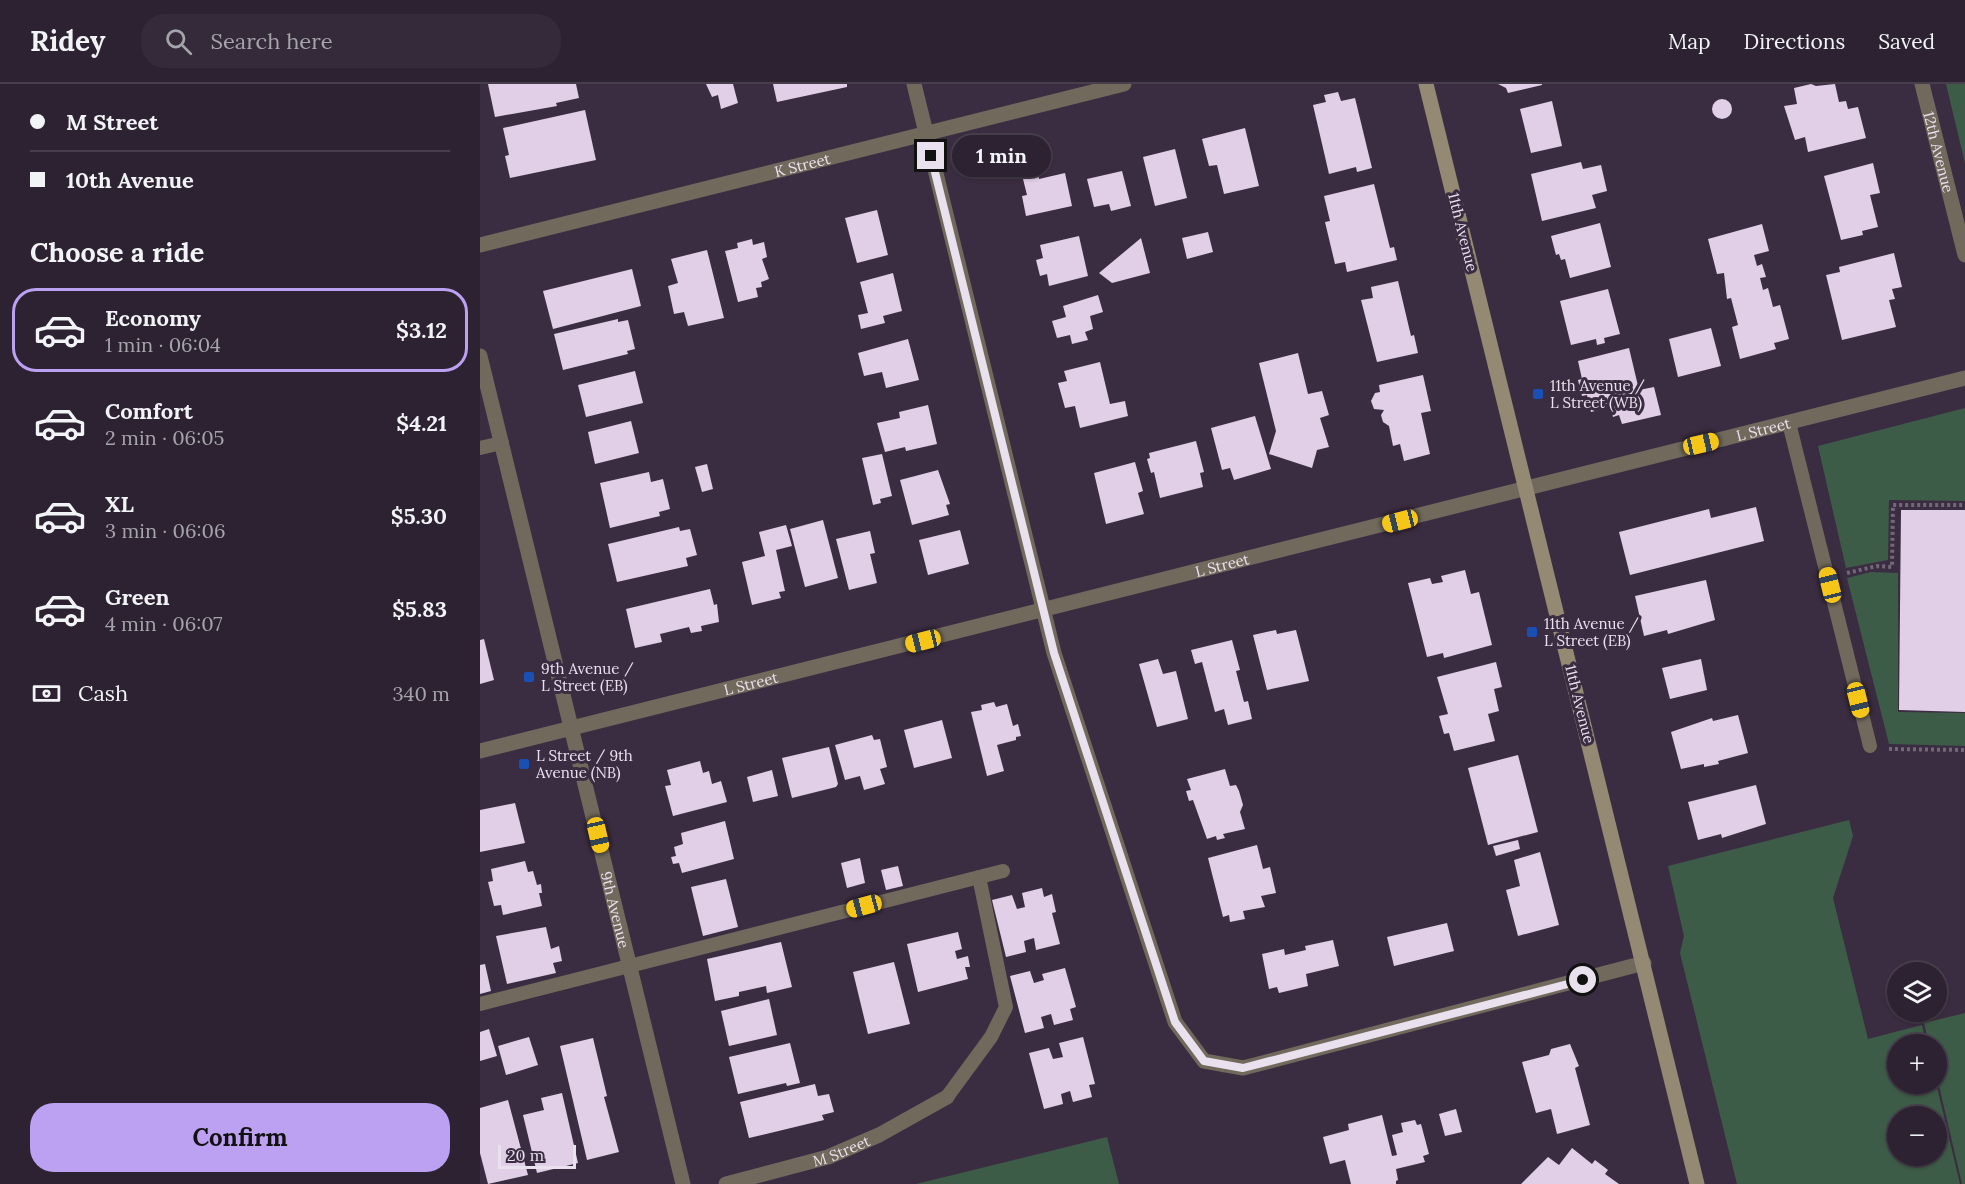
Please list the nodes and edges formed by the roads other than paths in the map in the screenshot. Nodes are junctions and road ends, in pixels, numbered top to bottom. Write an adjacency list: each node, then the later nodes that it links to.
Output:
1 (914, 84): 5 (street)
2 (1124, 84): 5 (street, K Street)
3 (1426, 84): 13 (street, 11th Avenue)
4 (1922, 84): 7 (street, 12th Avenue)
5 (925, 134): 6 (street, K Street); 14 (street)
6 (480, 245)
7 (1964, 250)
8 (480, 356): 11 (street, 9th Avenue)
9 (1965, 378): 10 (street, L Street)
10 (1789, 423): 13 (street, L Street); 16 (lane)
11 (502, 443): 12 (lane); 15 (street, 9th Avenue)
12 (480, 448)
13 (1526, 488): 14 (street, L Street); 20 (street, 11th Avenue)
14 (1043, 610): 15 (street, L Street); 20 (street)
15 (571, 729): 17 (street, L Street); 21 (street, 9th Avenue)
16 (1870, 746)
17 (480, 751)
18 (1003, 871): 19 (lane)
19 (979, 877): 21 (lane); 23 (lane)
20 (1644, 963): 26 (street, 11th Avenue)
21 (630, 967): 22 (lane); 24 (street, 9th Avenue)
22 (480, 1004)
23 (947, 1096): 25 (street, M Street)
24 (683, 1184)
25 (726, 1184)
26 (1697, 1184)

